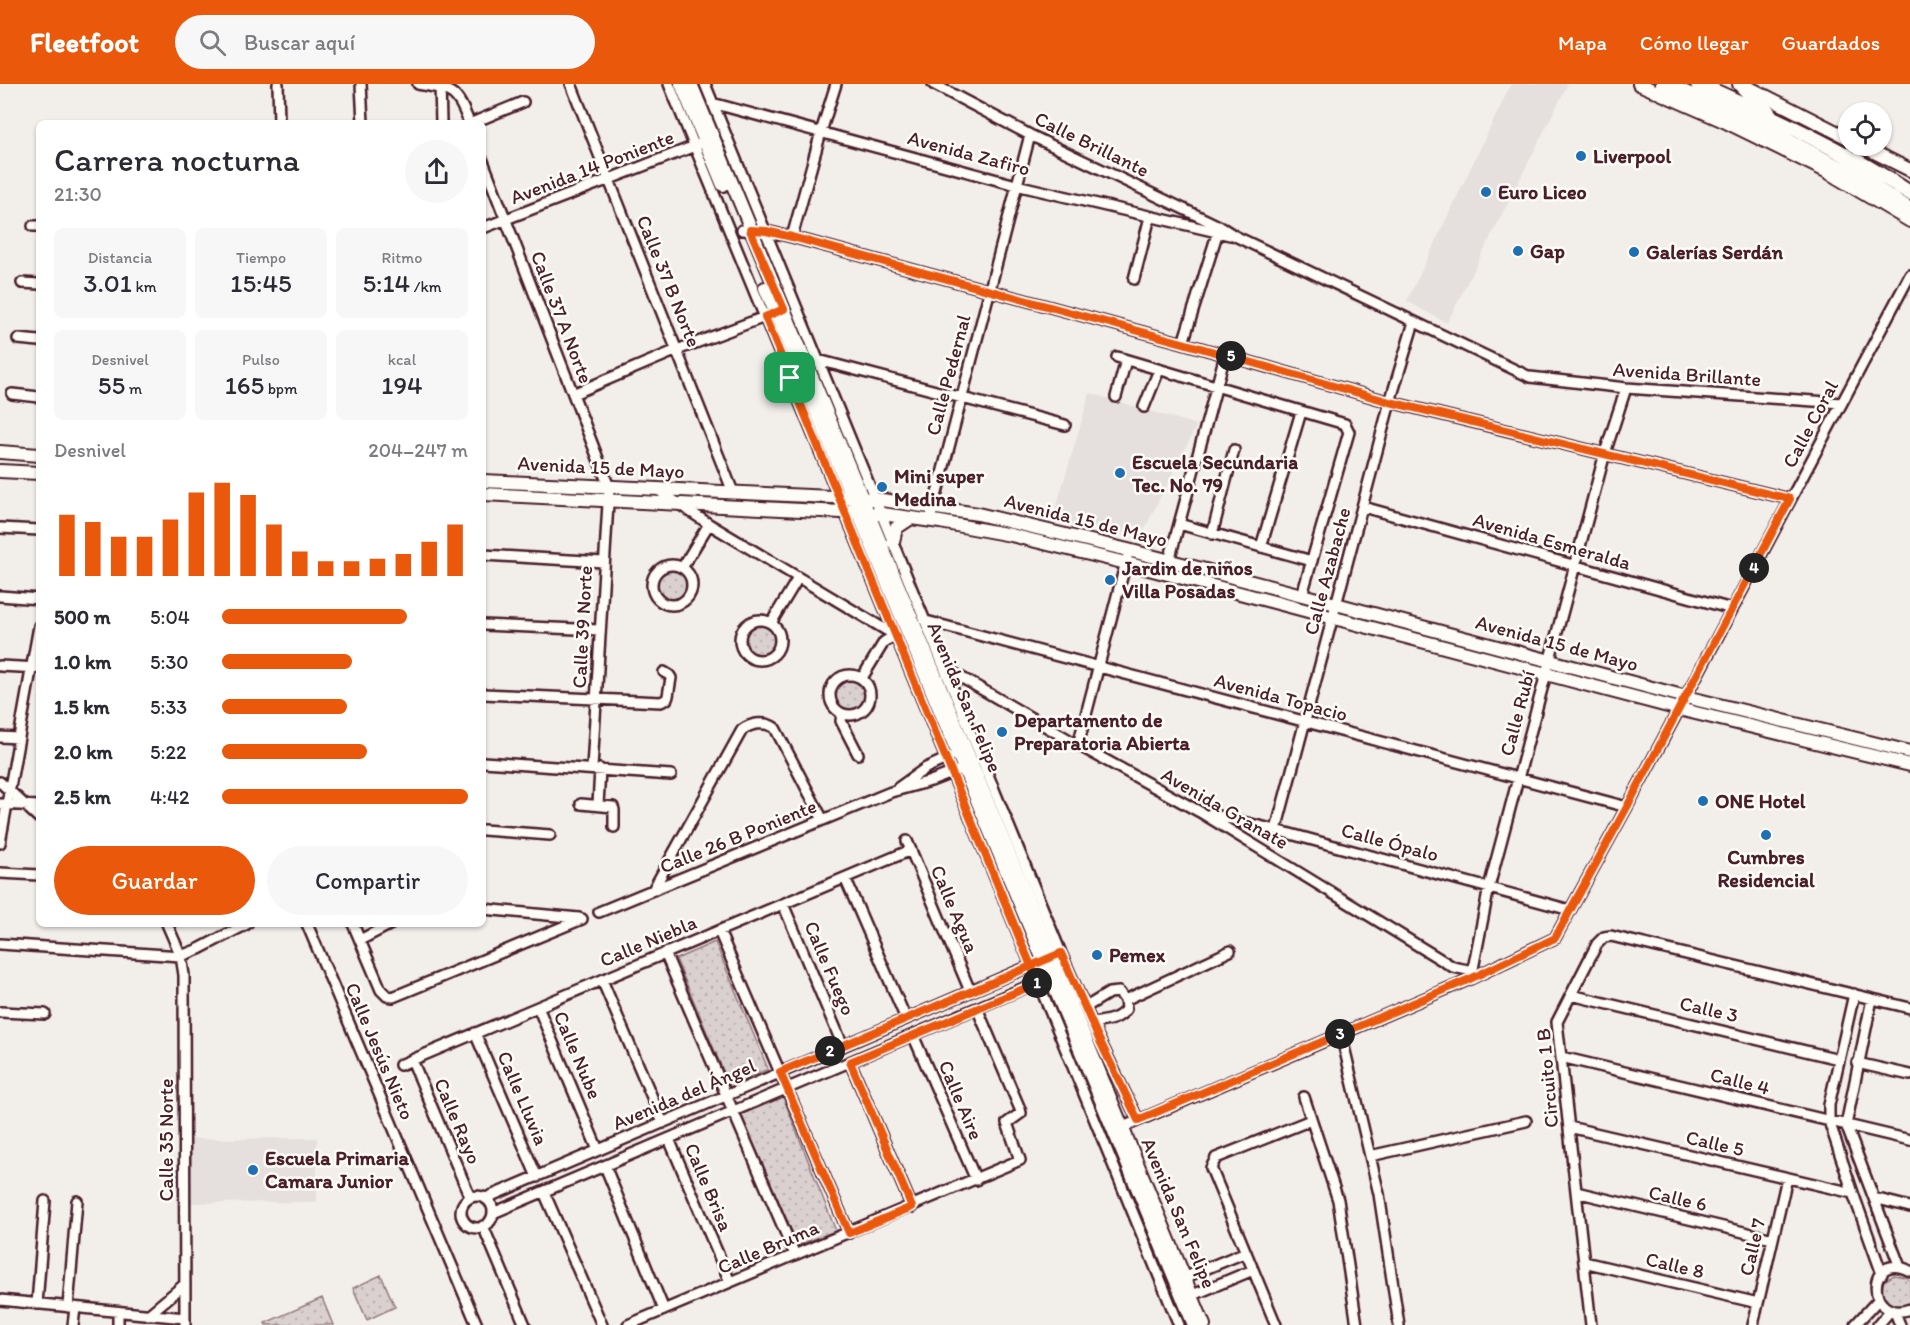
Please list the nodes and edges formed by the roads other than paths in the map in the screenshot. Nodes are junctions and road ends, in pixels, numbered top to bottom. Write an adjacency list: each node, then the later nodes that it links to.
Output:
1 (278, 84): 18 (street)
2 (361, 84): 19 (street)
3 (417, 84): 15 (street)
4 (571, 84): 32 (street, Calle 37 B Norte)
5 (669, 84): 27 (street, Avenida San Felipe)
6 (681, 84): 27 (main road, Avenida San Felipe)
7 (691, 84): 27 (main road, Avenida San Felipe)
8 (705, 84): 17 (street, Avenida San Felipe)
9 (836, 84): 24 (street)
10 (933, 84): 26 (street, Calle Brillante)
11 (1639, 84): 29 (main road)
12 (1663, 84): 29 (main road)
13 (1698, 84): 23 (main road)
14 (1741, 84): 23 (main road); 25 (main road)
15 (440, 86): 20 (street); 21 (street)
16 (523, 102): 22 (street)
17 (712, 103): 24 (street, Avenida Zafiro); 42 (street, Avenida San Felipe)
18 (279, 120)
19 (363, 120)
20 (441, 120)
21 (470, 120)
22 (478, 120)
23 (1778, 122): 34 (main road)
24 (821, 132): 33 (street, Avenida Zafiro); 43 (street)
25 (1838, 133)
26 (1030, 135): 33 (street, Calle Pedernal); 40 (street, Calle Brillante)
27 (705, 143): 32 (street, Avenida 14 Poniente); 41 (main road, Avenida San Felipe); 49 (street, Avenida San Felipe)
28 (1882, 156): 31 (main road)
29 (1828, 167): 35 (main road); 38 (main road)
30 (486, 169): 37 (street, Calle 37 A Norte)
31 (1910, 170)
32 (609, 180): 37 (street, Avenida 14 Poniente); 54 (street, Calle 37 B Norte)
33 (1016, 185): 36 (street, Avenida Zafiro); 48 (street, Calle Pedernal)
34 (1910, 193)
35 (1910, 210)
36 (1150, 217): 40 (street, Avenida Zafiro); 45 (street)
37 (504, 219): 39 (street, Avenida 14 Poniente); 62 (street, Calle 37 A Norte)
38 (1910, 221)
39 (486, 227)
40 (1218, 229): 50 (street, Calle Brillante); 53 (street)
41 (746, 230): 42 (street); 49 (main road, Avenida San Felipe)
42 (766, 231): 43 (street); 56 (street, Avenida San Felipe)
43 (792, 237): 48 (street)
44 (1910, 275): 67 (street, Calle Coral)
45 (1134, 279)
46 (22, 283): 47 (street)
47 (36, 284)
48 (989, 290): 53 (street); 64 (street, Calle Pedernal)
49 (775, 313): 54 (street); 82 (street, Avenida San Felipe); 83 (main road, Avenida San Felipe)
50 (1414, 322): 58 (street, Calle Brillante); 66 (street, Calle Azabache)
51 (18, 339): 52 (street)
52 (36, 340)
53 (1183, 343): 55 (street)
54 (677, 350): 62 (street); 80 (street, Calle 37 B Norte)
55 (1225, 355): 59 (street); 66 (street)
56 (818, 360): 64 (street); 83 (street, Avenida San Felipe)
57 (1159, 370): 59 (street); 65 (street); 68 (street)
58 (1530, 377): 60 (street, Avenida Brillante)
59 (1216, 387): 69 (street); 95 (street)
60 (1626, 388): 67 (street, Avenida Brillante); 73 (street, Calle Rubí)
61 (12, 394): 63 (street)
62 (573, 394): 78 (street, Calle 37 A Norte)
63 (36, 397)
64 (961, 397): 70 (street); 87 (street, Calle Pedernal)
65 (1116, 397)
66 (1390, 402): 73 (street); 88 (street, Calle Azabache)
67 (1842, 403): 84 (street, Calle Coral)
68 (1144, 407)
69 (1301, 412): 100 (street); 104 (street)
70 (1065, 425)
71 (1234, 450): 98 (street)
72 (0, 452): 74 (main road)
73 (1605, 453): 84 (street); 106 (street, Calle Rubí)
74 (36, 455)
75 (0, 471): 76 (main road)
76 (36, 473)
77 (486, 481): 78 (main road, Avenida 15 de Mayo)
78 (609, 487): 79 (main road, Avenida 15 de Mayo); 85 (street, Calle 39 Norte)
79 (658, 490): 80 (main road, Avenida 15 de Mayo); 86 (street, Avenida Granate)
80 (733, 492): 82 (main road, Avenida 15 de Mayo)
81 (486, 494): 85 (main road, Avenida 15 de Mayo)
82 (839, 498): 83 (main road, Avenida 15 de Mayo); 89 (street, Avenida San Felipe)
83 (863, 499): 87 (main road, Avenida 15 de Mayo); 90 (main road, Avenida San Felipe); 91 (street, Avenida San Felipe)
84 (1790, 499): 113 (street, Calle Coral)
85 (609, 502): 86 (main road, Avenida 15 de Mayo); 105 (street, Calle 39 Norte)
86 (677, 504): 89 (main road, Avenida 15 de Mayo); 94 (street, Avenida Granate)
87 (933, 507): 93 (street, Calle Pedernal); 102 (main road, Avenida 15 de Mayo)
88 (1363, 507): 106 (street, Avenida Esmeralda); 112 (street, Calle Azabache)
89 (845, 513): 90 (main road, Avenida 15 de Mayo); 119 (street, Avenida San Felipe)
90 (864, 514): 91 (main road, Avenida 15 de Mayo); 120 (main road, Avenida San Felipe); 121 (main road, Avenida San Felipe)
91 (882, 514): 92 (main road, Avenida 15 de Mayo); 99 (street, Avenida San Felipe)
92 (911, 518): 93 (main road, Avenida 15 de Mayo); 99 (main road)
93 (930, 520): 102 (main road, Avenida 15 de Mayo)
94 (709, 524): 107 (street); 108 (street, Avenida Granate)
95 (1179, 525): 98 (street); 103 (street)
96 (0, 528): 97 (street)
97 (36, 530)
98 (1212, 534): 100 (street)
99 (893, 542): 115 (street, Avenida San Felipe)
100 (1261, 547): 104 (street)
101 (486, 555): 105 (street)
102 (1127, 556): 103 (main road, Avenida 15 de Mayo); 114 (main road, Avenida 15 de Mayo); 124 (street)
103 (1169, 561): 109 (main road, Avenida 15 de Mayo)
104 (1312, 561): 109 (street)
105 (603, 562): 118 (street, Calle 39 Norte)
106 (1575, 566): 113 (street, Avenida Esmeralda); 122 (street, Calle Rubí)
107 (682, 568): 107 (street)
108 (798, 578): 116 (street); 119 (street, Avenida Granate)
109 (1302, 595): 112 (main road, Avenida 15 de Mayo)
110 (0, 596): 111 (street)
111 (36, 598)
112 (1336, 604): 114 (street, Calle Azabache); 122 (main road, Avenida 15 de Mayo)
113 (1732, 609): 131 (street, Calle Coral)
114 (1332, 617): 128 (main road, Avenida 15 de Mayo); 135 (street, Calle Azabache)
115 (926, 621): 124 (street, Avenida Topacio); 126 (street, Avenida San Felipe)
116 (771, 623): 116 (street)
117 (486, 625): 118 (street)
118 (600, 630): 132 (street, Calle 39 Norte)
119 (895, 635): 120 (street, Avenida Granate); 129 (street); 142 (street, Avenida San Felipe)
120 (915, 650): 121 (street, Avenida Granate); 139 (main road, Avenida San Felipe)
121 (928, 657): 126 (street, Avenida Granate); 139 (main road, Avenida San Felipe)
122 (1550, 661): 128 (street, Calle Rubí); 131 (main road, Avenida 15 de Mayo)
123 (0, 666): 125 (street)
124 (1099, 667): 135 (street, Avenida Topacio); 138 (street)
125 (35, 668): 137 (street)
126 (944, 668): 138 (street, Avenida Granate); 189 (street, Avenida San Felipe)
127 (664, 672): 132 (street)
128 (1546, 674): 133 (main road, Avenida 15 de Mayo); 149 (street, Calle Rubí)
129 (862, 678): 134 (street); 134 (street)
130 (486, 694): 132 (street)
131 (1686, 697): 133 (street, Calle Coral); 140 (main road, Avenida 15 de Mayo)
132 (597, 699): 146 (street, Calle 39 Norte)
133 (1679, 709): 144 (main road, Avenida 15 de Mayo); 159 (street, Calle Coral)
134 (842, 714): 141 (street)
135 (1305, 721): 149 (street, Avenida Topacio); 165 (street, Calle Azabache)
136 (0, 737): 137 (street)
137 (19, 738): 152 (street)
138 (1078, 745): 160 (street, Avenida Granate)
139 (962, 751): 142 (street, Calle 26 B Poniente); 147 (main road, Avenida San Felipe)
140 (1910, 752)
141 (858, 754)
142 (946, 759): 145 (street, Calle 26 B Poniente); 147 (street, Avenida San Felipe)
143 (486, 762): 146 (street)
144 (1910, 765)
145 (926, 768): 150 (street); 153 (street, Calle 26 B Poniente)
146 (596, 769): 148 (street); 156 (street, Calle 39 Norte)
147 (963, 769): 150 (street, Calle 26 B Poniente); 189 (main road, Avenida San Felipe); 190 (street, Avenida San Felipe)
148 (672, 775)
149 (1518, 778): 159 (street, Avenida Topacio); 172 (street, Calle Rubí)
150 (932, 781): 153 (street, Calle 26 B Poniente)
151 (0, 782): 152 (street)
152 (9, 790): 154 (street); 157 (street)
153 (891, 792): 162 (street, Calle 26 B Poniente)
154 (4, 804): 157 (street); 167 (street)
155 (581, 804): 156 (street)
156 (598, 805): 163 (street)
157 (26, 806): 158 (street); 161 (street)
158 (36, 806)
159 (1627, 807): 176 (street, Calle Coral)
160 (1200, 812): 165 (street, Calle Ópalo); 192 (street, Avenida Granate)
161 (36, 815)
162 (823, 820): 173 (street, Calle 26 B Poniente); 173 (street)
163 (614, 827)
164 (486, 830): 166 (street)
165 (1276, 830): 172 (street, Calle Ópalo)
166 (550, 835)
167 (0, 843)
168 (909, 846): 171 (street, Calle Niebla); 195 (street, Calle Agua)
169 (0, 873): 170 (street)
170 (36, 874)
171 (845, 878): 174 (street, Calle Niebla); 206 (street)
172 (1489, 887): 176 (street, Calle Ópalo); 192 (street, Calle Rubí)
173 (653, 890): 177 (street, Calle 26 B Poniente)
174 (783, 904): 183 (street, Calle Niebla); 211 (street, Calle Fuego)
175 (486, 909): 184 (street)
176 (1570, 910): 192 (street, Calle Coral)
177 (599, 912)
178 (168, 927): 188 (street, Calle 35 Norte)
179 (241, 927): 188 (street)
180 (308, 927): 279 (street, Calle Jesús Nieto)
181 (354, 927): 184 (street)
182 (385, 927): 184 (street)
183 (719, 931): 187 (street, Calle Niebla); 218 (street)
184 (360, 940)
185 (0, 944): 188 (street)
186 (1230, 951): 199 (street)
187 (665, 953): 193 (street, Calle Niebla); 221 (street)
188 (180, 956): 264 (street, Calle 35 Norte)
189 (1052, 957): 190 (street, Avenida del Ángel); 191 (main road, Avenida San Felipe)
190 (1031, 966): 194 (street, Avenida San Felipe); 195 (street, Avenida del Ángel)
191 (1059, 974): 194 (street, Avenida del Ángel); 204 (main road, Avenida San Felipe); 231 (main road, Avenida San Felipe)
192 (1472, 975): 209 (street)
193 (602, 980): 200 (street, Calle Niebla); 228 (street)
194 (1038, 983): 201 (street, Avenida del Ángel); 253 (street, Avenida San Felipe)
195 (970, 991): 206 (street, Avenida del Ángel)
196 (1854, 994): 197 (street, Circuito 1 B); 198 (street, Circuito 1 B); 213 (street)
197 (1571, 995): 212 (street, Circuito 1 B); 213 (street, Calle 3)
198 (1872, 999): 202 (street, Circuito 1 B); 216 (street)
199 (1125, 1000): 204 (street); 207 (street)
200 (538, 1006): 208 (street, Calle Niebla); 234 (street, Calle Nube)
201 (977, 1008): 210 (street, Avenida del Ángel); 239 (street, Calle Bruma)
202 (1910, 1008)
203 (0, 1012): 205 (street)
204 (1084, 1012): 207 (street, Avenida San Felipe); 231 (main road, Avenida San Felipe)
205 (45, 1014)
206 (906, 1019): 211 (street, Avenida del Ángel)
207 (1093, 1023): 224 (street, Avenida San Felipe)
208 (475, 1033): 214 (street, Calle Niebla); 237 (street, Calle Lluvia)
209 (1341, 1034): 224 (street); 235 (street)
210 (914, 1035): 215 (street, Avenida del Ángel); 239 (street, Calle Aire)
211 (843, 1046): 218 (street, Avenida del Ángel)
212 (1561, 1057): 227 (street, Calle 4); 230 (street, Circuito 1 B)
213 (1839, 1059): 227 (street)
214 (412, 1060): 217 (street, Calle Niebla); 243 (street, Calle Rayo)
215 (850, 1062): 220 (street, Avenida del Ángel); 248 (street)
216 (1857, 1063): 219 (street); 229 (street)
217 (400, 1065)
218 (780, 1072): 220 (street); 221 (street, Avenida del Ángel)
219 (1910, 1075)
220 (787, 1089): 223 (street, Avenida del Ángel); 254 (street)
221 (726, 1096): 223 (street); 228 (street, Avenida del Ángel)
222 (1304, 1097): 225 (street)
223 (733, 1112): 232 (street, Avenida del Ángel); 257 (street)
224 (1138, 1120): 231 (street)
225 (1311, 1120): 256 (street); 287 (street)
226 (1526, 1121): 235 (street)
227 (1829, 1121): 229 (street, Calle 4); 242 (street)
228 (663, 1123): 234 (street, Avenida del Ángel)
229 (1846, 1125): 233 (street, Calle 4); 245 (street)
230 (1569, 1127): 238 (street, Calle 5); 241 (street, Circuito 1 B)
231 (1118, 1129): 252 (main road, Avenida San Felipe); 262 (main road, Avenida San Felipe)
232 (669, 1139): 236 (street, Avenida del Ángel); 263 (street, Calle Brisa)
233 (1910, 1140)
234 (598, 1150): 237 (street, Avenida del Ángel)
235 (1370, 1156): 288 (street)
236 (605, 1166): 240 (street, Avenida del Ángel); 272 (street)
237 (537, 1176): 244 (street, Avenida del Ángel)
238 (1787, 1178): 242 (street, Calle 5); 255 (street, Calle 7)
239 (976, 1180): 248 (street, Calle Bruma)
240 (544, 1192): 250 (street, Avenida del Ángel); 281 (street)
241 (1576, 1192): 255 (street, Calle 6); 258 (street, Circuito 1 B)
242 (1853, 1193): 261 (street)
243 (470, 1197): 244 (street); 251 (street)
244 (486, 1198): 250 (street)
245 (1874, 1198): 249 (street); 259 (street)
246 (45, 1201): 269 (street)
247 (77, 1201): 270 (street)
248 (912, 1207): 254 (street, Calle Bruma)
249 (1910, 1207)
250 (493, 1214): 251 (street)
251 (483, 1227): 280 (street)
252 (1153, 1227): 253 (street); 262 (main road, Avenida San Felipe)
253 (1140, 1232): 283 (street, Avenida San Felipe)
254 (849, 1233): 257 (street, Calle Bruma)
255 (1773, 1239): 268 (street, Calle 7)
256 (1246, 1252): 260 (street); 262 (street)
257 (795, 1255): 263 (street, Calle Bruma)
258 (1584, 1262): 268 (street, Calle 8); 289 (street, Circuito 1 B)
259 (1906, 1267): 261 (street)
260 (1253, 1270): 265 (street); 286 (street)
261 (1882, 1274): 267 (street)
262 (1180, 1279): 265 (main road, Avenida San Felipe)
263 (730, 1282): 272 (street, Calle Bruma)
264 (185, 1284): 275 (street); 276 (street, Calle 35 Norte)
265 (1188, 1297): 284 (main road, Avenida San Felipe); 285 (main road, Avenida San Felipe)
266 (0, 1300): 269 (street)
267 (1878, 1300): 274 (street); 291 (street)
268 (1758, 1303): 290 (street, Calle 7)
269 (37, 1304): 270 (street)
270 (71, 1307): 273 (street); 277 (street)
271 (1910, 1309): 274 (street)
272 (664, 1310): 282 (street, Calle Bruma)
273 (118, 1312): 275 (street); 278 (street)
274 (1893, 1312): 292 (street); 293 (street)
275 (148, 1315): 276 (street)
276 (185, 1322)
277 (73, 1325)
278 (118, 1325)
279 (477, 1325)
280 (525, 1325)
281 (602, 1325)
282 (628, 1325)
283 (1179, 1325)
284 (1194, 1325)
285 (1204, 1325)
286 (1276, 1325)
287 (1357, 1325)
288 (1399, 1325)
289 (1591, 1325)
290 (1753, 1325)
291 (1855, 1325)
292 (1878, 1325)
293 (1900, 1325)

